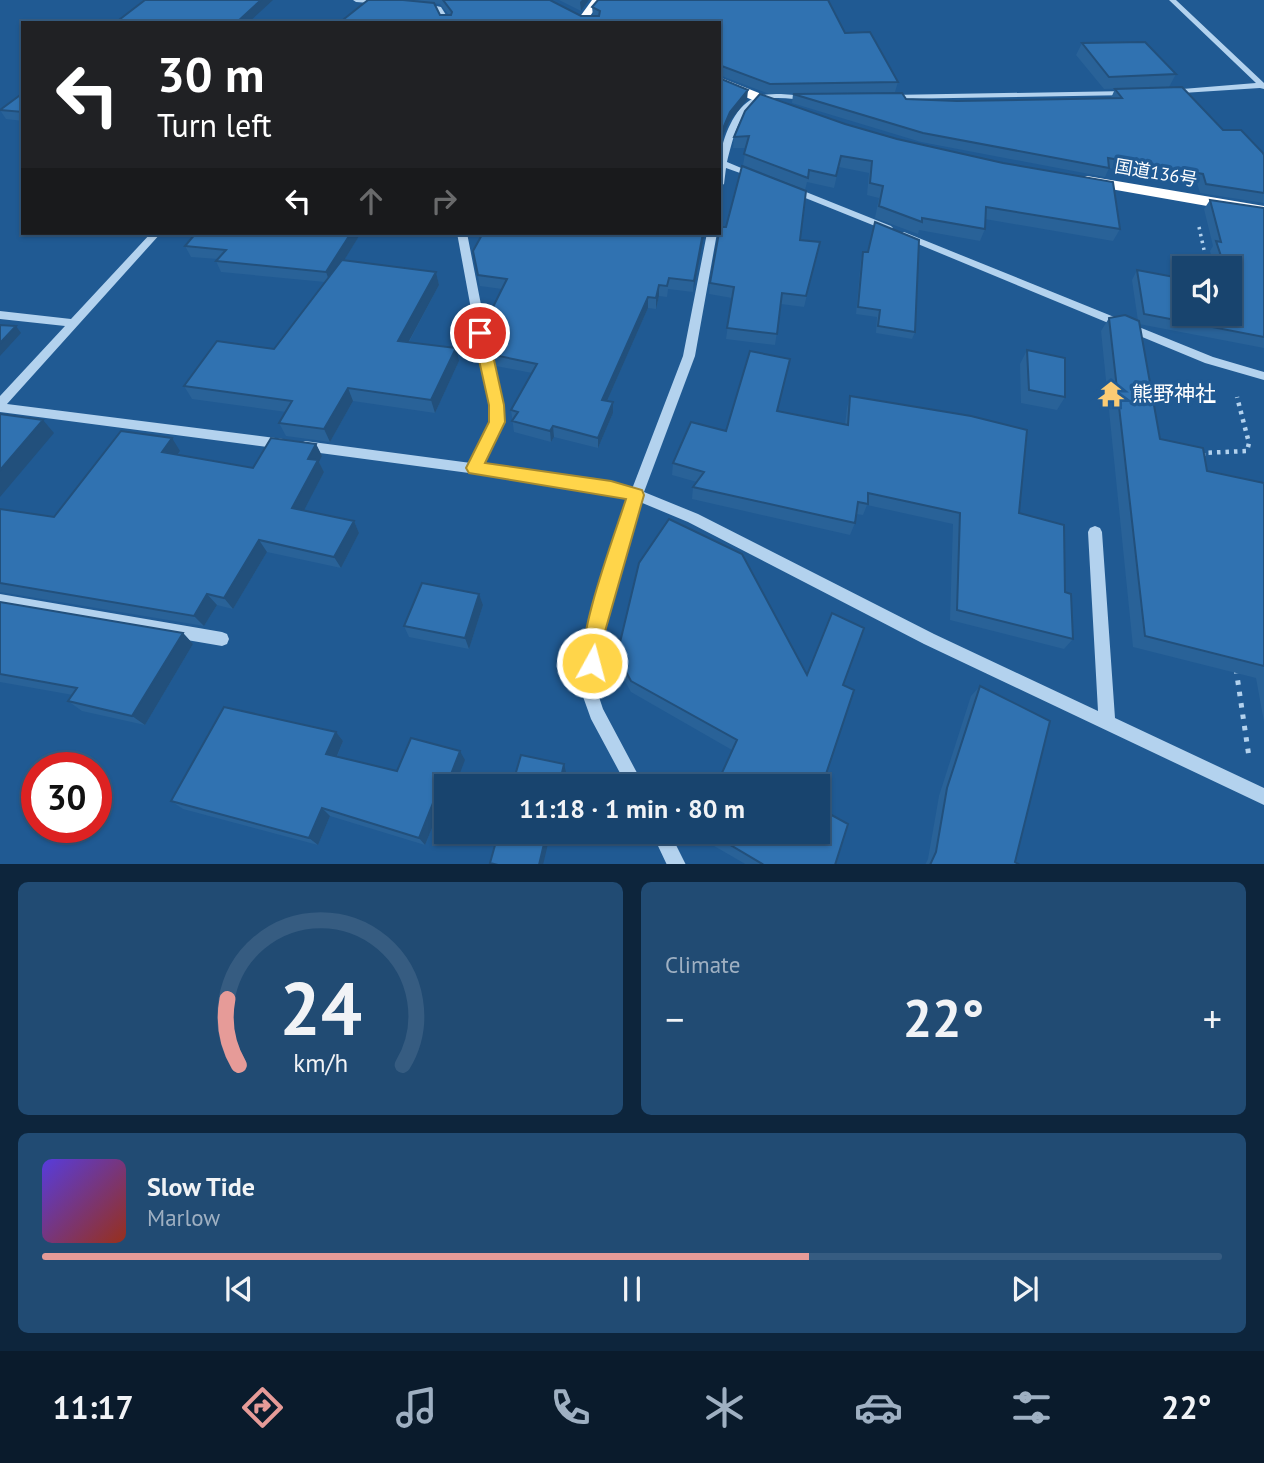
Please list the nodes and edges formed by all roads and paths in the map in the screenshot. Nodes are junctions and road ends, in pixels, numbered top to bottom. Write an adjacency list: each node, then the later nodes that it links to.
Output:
1 (356, 0): 2 (street)
2 (366, 0): 5 (street); 7 (street)
3 (597, 0): 8 (main road)
4 (1172, 0): 11 (street)
5 (397, 3)
6 (417, 4): 9 (street)
7 (359, 8)
8 (584, 18)
9 (447, 21)
10 (721, 82): 16 (highway)
11 (1263, 86): 12 (street)
12 (1160, 92)
13 (1134, 93): 14 (street)
14 (876, 97)
15 (822, 98): 16 (street)
16 (757, 99): 17 (highway); 18 (street)
17 (794, 111)
18 (722, 163): 19 (street); 21 (street)
19 (721, 170)
20 (1072, 178): 23 (highway, 国道136号)
21 (769, 181)
22 (782, 186): 31 (street)
23 (1194, 199): 24 (highway, 国道136号); 28 (path)
24 (1264, 211)
25 (154, 235): 30 (street)
26 (462, 235): 35 (street)
27 (712, 235): 36 (street)
28 (1206, 256)
29 (0, 315): 30 (street)
30 (74, 323): 33 (street)
31 (1228, 365): 32 (street); 34 (path)
32 (1264, 376)
33 (0, 406): 35 (street)
34 (1203, 460)
35 (474, 468): 36 (street)
36 (636, 495): 41 (street); 42 (street)
37 (1095, 531): 41 (street)
38 (0, 601): 39 (street)
39 (222, 639)
40 (1234, 660): 43 (path)
41 (1107, 724): 43 (street)
42 (630, 774)
43 (1259, 794)
44 (667, 844): 45 (street)
45 (677, 864)

